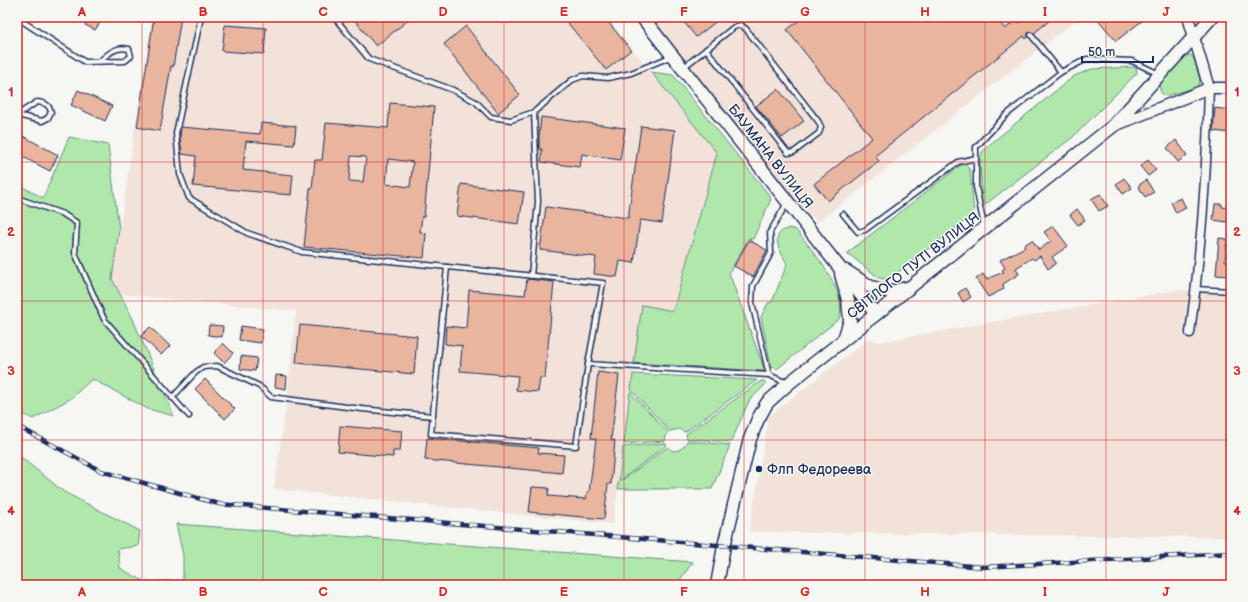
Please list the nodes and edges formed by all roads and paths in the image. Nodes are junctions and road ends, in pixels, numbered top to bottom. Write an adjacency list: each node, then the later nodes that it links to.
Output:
1 (20, 17): 11 (lane)
2 (201, 17): 25 (lane)
3 (334, 17): 17 (lane)
4 (642, 17): 10 (main road, БАУМАНА ВУЛИЦЯ)
5 (1188, 17): 8 (street)
6 (1212, 17): 8 (main road, СВІТЛОГО ПУТІ ВУЛИЦЯ)
7 (1031, 35): 13 (lane)
8 (1194, 36): 14 (main road, СВІТЛОГО ПУТІ ВУЛИЦЯ); 15 (street)
9 (706, 49): 9 (lane); 12 (lane)
10 (672, 56): 12 (main road, БАУМАНА ВУЛИЦЯ); 17 (lane)
11 (100, 61): 11 (lane)
12 (682, 68): 22 (main road, БАУМАНА ВУЛИЦЯ)
13 (1061, 72): 14 (lane); 20 (lane)
14 (1159, 74): 19 (main road, СВІТЛОГО ПУТІ ВУЛИЦЯ)
15 (1209, 88): 16 (street); 19 (street); 29 (street)
16 (1231, 88)
17 (534, 112): 27 (lane)
18 (17, 115): 18 (lane)
19 (1113, 126): 24 (main road, СВІТЛОГО ПУТІ ВУЛИЦЯ)
20 (976, 158): 23 (lane); 24 (lane)
21 (17, 198): 37 (lane)
22 (788, 202): 26 (main road, БАУМАНА ВУЛИЦЯ); 35 (lane)
23 (843, 214)
24 (984, 228): 28 (main road, СВІТЛОГО ПУТІ ВУЛИЦЯ)
25 (447, 267): 27 (lane); 39 (lane)
26 (839, 267): 28 (main road); 31 (main road, БАУМАНА ВУЛИЦЯ); 33 (main road)
27 (530, 276): 34 (lane)
28 (910, 288): 31 (main road, СВІТЛОГО ПУТІ ВУЛИЦЯ)
29 (1196, 289): 30 (lane); 32 (street)
30 (1231, 291)
31 (876, 314): 33 (main road, СВІТЛОГО ПУТІ ВУЛИЦЯ)
32 (1190, 333)
33 (844, 339): 36 (main road, СВІТЛОГО ПУТІ ВУЛИЦЯ)
34 (588, 364): 35 (lane); 39 (lane)
35 (769, 374): 36 (lane)
36 (788, 384): 40 (main road, СВІТЛОГО ПУТІ ВУЛИЦЯ)
37 (172, 398): 38 (lane); 39 (lane)
38 (189, 416)
39 (433, 416)
40 (717, 585)

